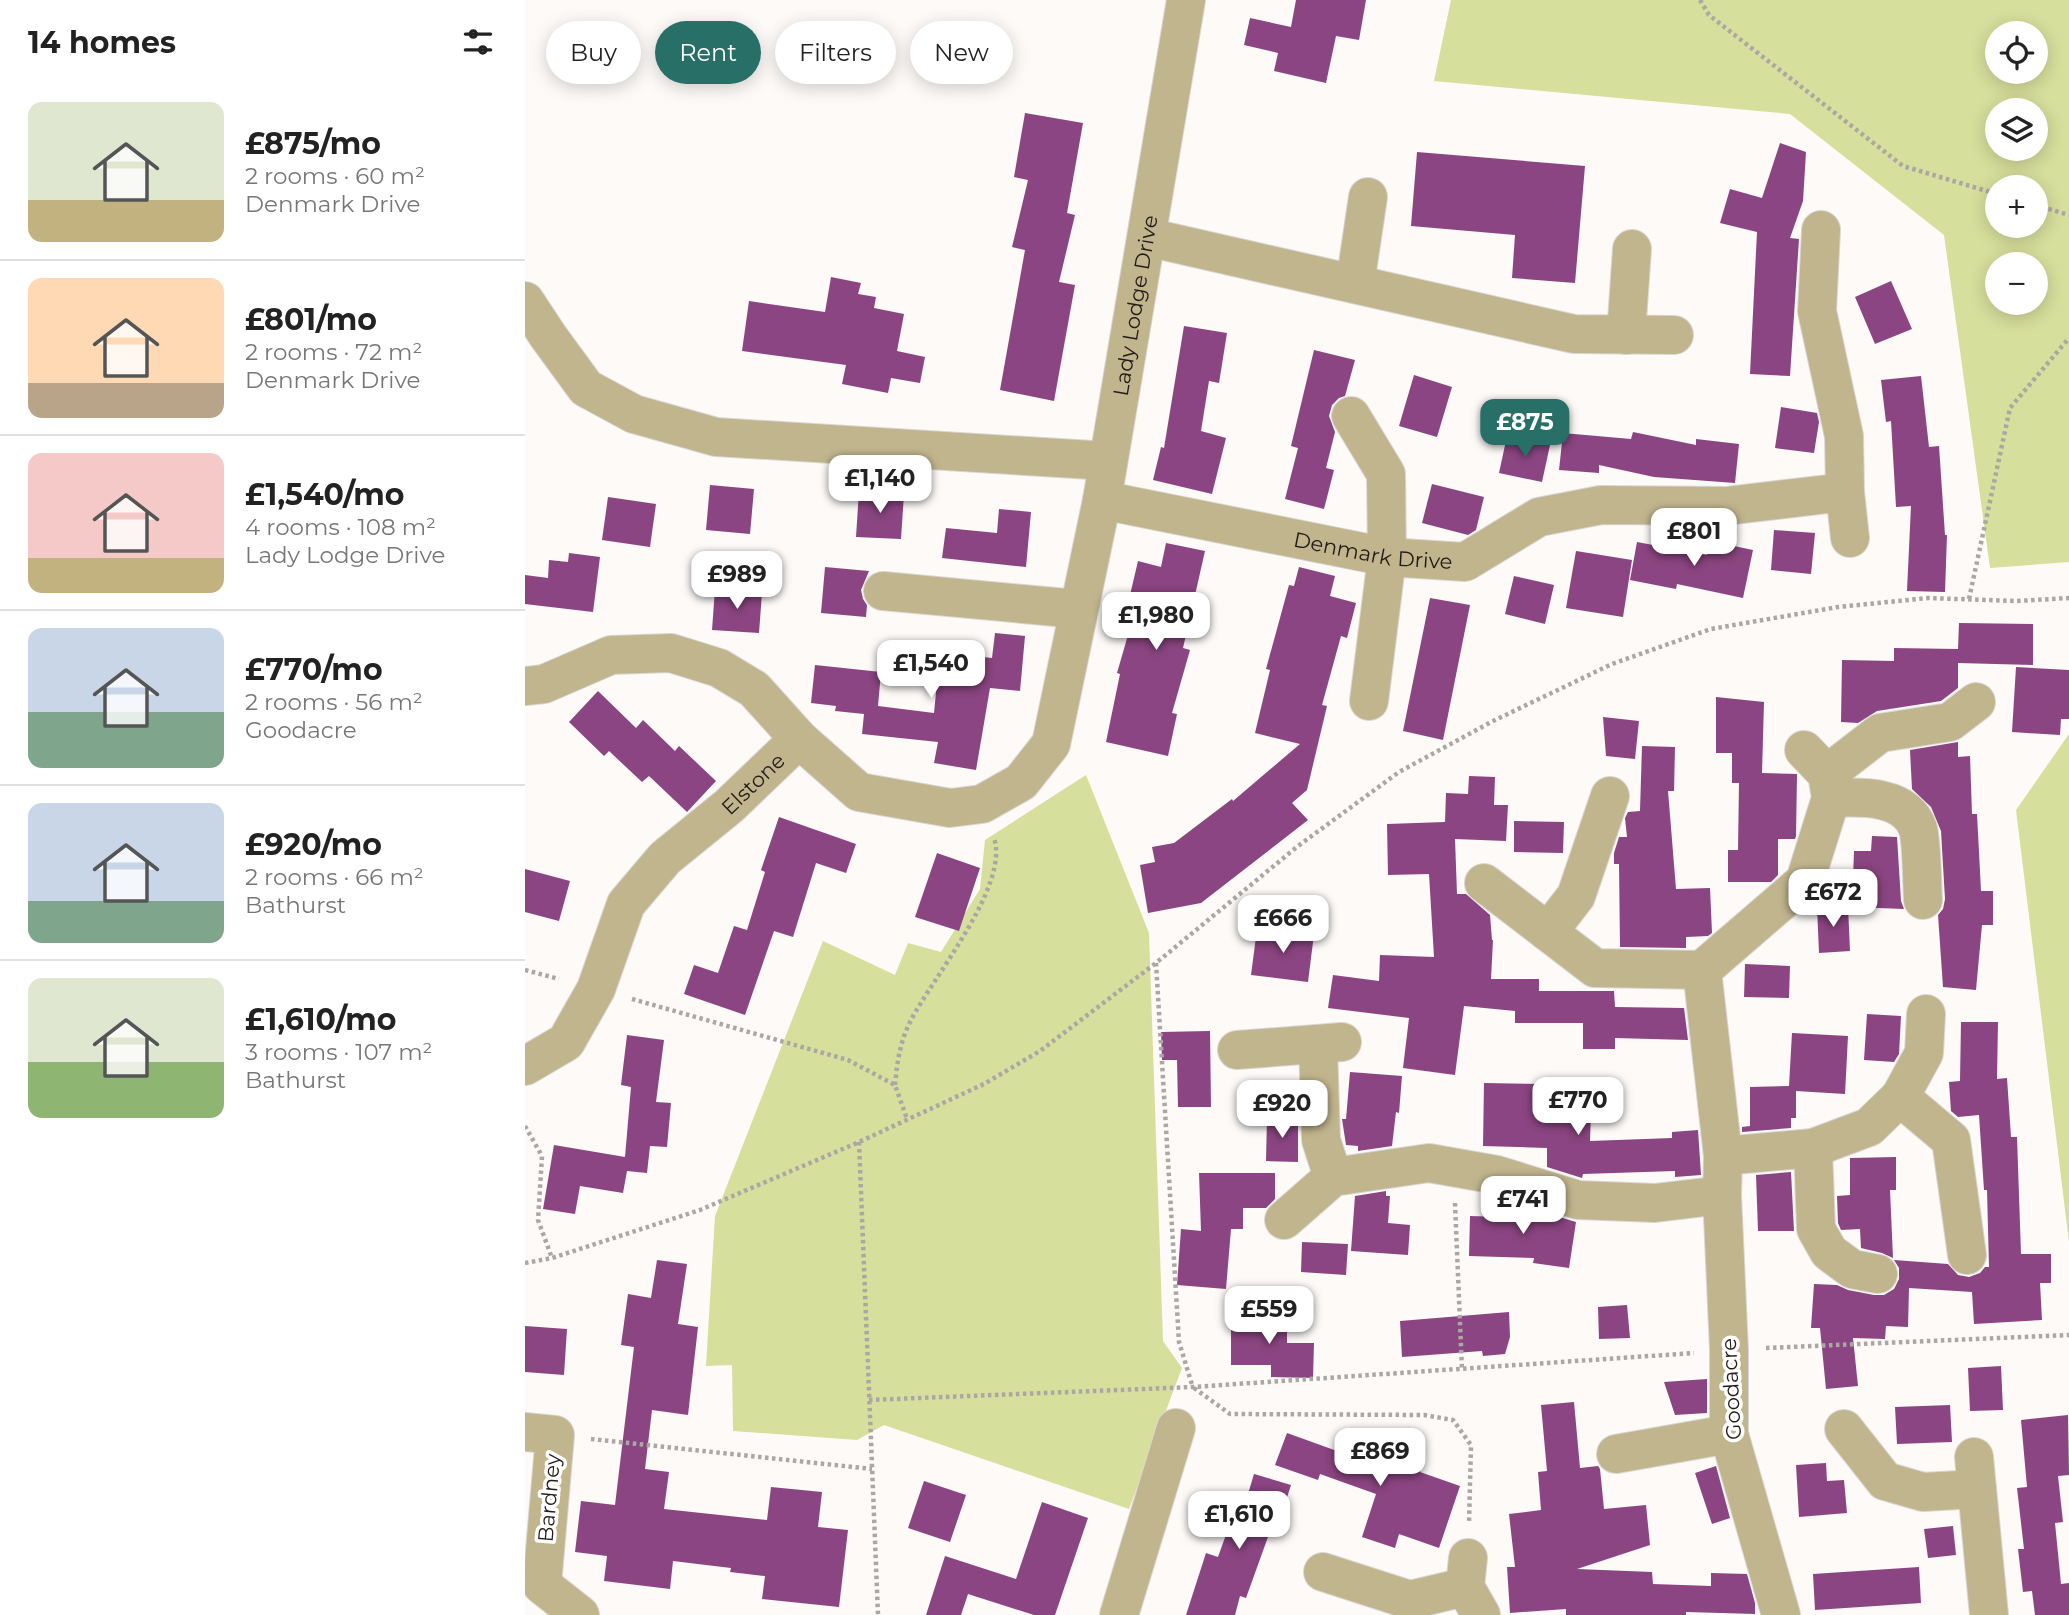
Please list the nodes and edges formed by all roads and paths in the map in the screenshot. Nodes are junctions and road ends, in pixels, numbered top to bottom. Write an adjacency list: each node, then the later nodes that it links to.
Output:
1 (1186, 0): 8 (street, Lady Lodge Drive)
2 (1700, 0): 3 (path)
3 (1985, 190)
4 (1368, 197): 10 (street)
5 (2048, 209): 6 (path)
6 (2069, 215)
7 (1821, 230): 17 (street)
8 (1147, 237): 10 (street); 16 (street, Lady Lodge Drive)
9 (1632, 249): 12 (street)
10 (1355, 284): 12 (street)
11 (525, 301): 16 (street)
12 (1626, 335): 13 (street)
13 (1674, 335)
14 (2069, 338): 23 (path)
15 (1352, 416): 20 (street)
16 (1108, 460): 18 (street, Lady Lodge Drive)
17 (1845, 492): 19 (street); 20 (street, Denmark Drive)
18 (1102, 500): 20 (street, Denmark Drive); 24 (street, Lady Lodge Drive)
19 (1850, 538)
20 (1387, 557): 26 (street)
21 (883, 591): 24 (street)
22 (2069, 598): 23 (path)
23 (1969, 599): 35 (path)
24 (1077, 609): 31 (street, Lady Lodge Drive)
25 (525, 686): 28 (street, Elstone)
26 (1369, 701)
27 (1976, 702): 29 (street)
28 (799, 739): 31 (street, Lady Lodge Drive); 38 (street, Elstone)
29 (1821, 774): 33 (street); 37 (street)
30 (1610, 796): 34 (street)
31 (982, 804): 42 (path)
32 (1484, 883): 34 (street)
33 (1923, 900)
34 (1548, 932): 37 (street)
35 (1156, 963): 44 (path); 60 (path)
36 (525, 970): 38 (path)
37 (1702, 970): 48 (street, Goodacre)
38 (596, 989): 41 (street, Elstone); 42 (path)
39 (1926, 1014): 43 (street)
40 (1237, 1049): 50 (street)
41 (525, 1066)
42 (895, 1085): 44 (path)
43 (1900, 1097): 47 (street); 53 (street)
44 (907, 1119): 46 (path)
45 (525, 1126): 54 (path)
46 (859, 1142): 54 (path); 61 (path)
47 (1813, 1148): 48 (street); 56 (street)
48 (1723, 1156): 51 (street, Goodacre)
49 (1454, 1167): 50 (street); 51 (street); 59 (path)
50 (1333, 1177): 52 (street)
51 (1722, 1195): 58 (street, Goodacre)
52 (1284, 1220)
53 (1967, 1255)
54 (552, 1258): 55 (path)
55 (525, 1263)
56 (1878, 1274)
57 (2069, 1335): 58 (path)
58 (1729, 1350): 59 (path); 65 (street, Goodacre)
59 (1462, 1370): 60 (path)
60 (1193, 1387): 61 (path); 62 (path); 69 (path)
61 (869, 1400): 67 (path)
62 (1176, 1428): 72 (street)
63 (1844, 1429): 74 (street)
64 (540, 1434): 67 (path); 70 (street, Bardney)
65 (1729, 1434): 66 (street); 73 (street, Goodacre)
66 (1616, 1454)
67 (872, 1469): 71 (path)
68 (1323, 1572): 69 (street)
69 (1471, 1586)
70 (580, 1615)
71 (878, 1615)
72 (1119, 1615)
73 (1781, 1615)
74 (1989, 1615)

